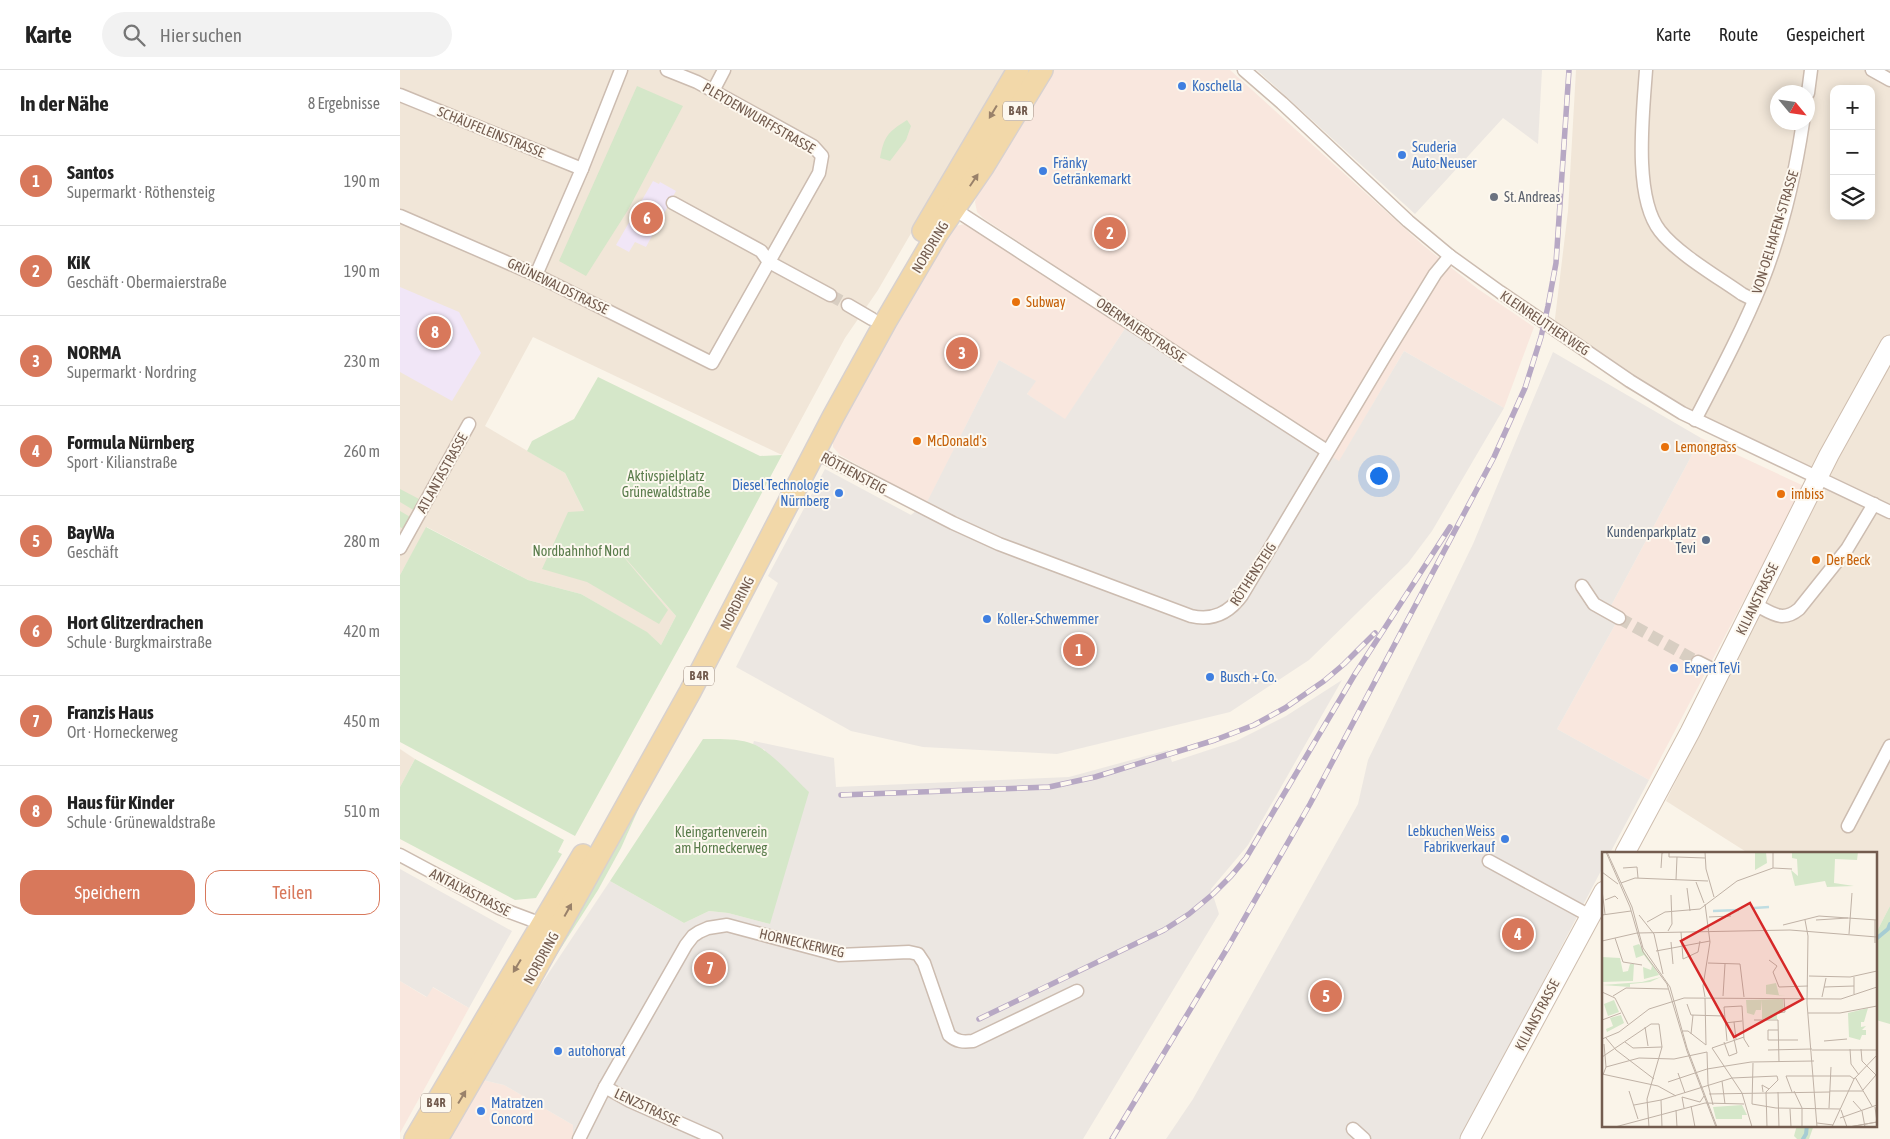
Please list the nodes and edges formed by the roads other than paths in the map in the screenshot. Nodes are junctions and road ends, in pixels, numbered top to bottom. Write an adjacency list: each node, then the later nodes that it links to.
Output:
1 (621, 70): 15 (street)
2 (667, 70): 12 (street, PLEYDENWURFFSTRASSE)
3 (724, 70): 12 (street)
4 (1018, 70): 25 (main road, NORDRING / B 4R, one-way to 25)
5 (1042, 70): 17 (main road, NORDRING / B 4R, one-way to 5)
6 (1244, 70): 19 (street, KLEINREUTHER WEG)
7 (1646, 70): 23 (street)
8 (1811, 70): 11 (street)
9 (1872, 70): 10 (street)
10 (1890, 80)
11 (1809, 85)
12 (713, 91): 20 (street, PLEYDENWURFFSTRASSE)
13 (400, 94): 15 (street, SCHÄUFELEINSTRASSE)
14 (1802, 130): 23 (street, VON-OELHAFEN-STRASSE)
15 (582, 170): 21 (street)
16 (673, 203): 20 (street)
17 (954, 209): 29 (street, OBERMAIERSTRASSE); 30 (main road, NORDRING / B 4R)
18 (400, 216): 21 (street, GRÜNEWALDSTRASSE)
19 (1450, 256): 27 (street, KLEINREUTHER WEG); 29 (street, RÖTHENSTEIG)
20 (769, 262): 21 (street, GRÜNEWALDSTRASSE); 22 (street)
21 (536, 275)
22 (830, 295)
23 (1754, 300): 27 (street, VON-OELHAFEN-STRASSE)
24 (848, 305): 25 (street)
25 (872, 319): 47 (main road, NORDRING / B 4R)
26 (1890, 345): 31 (main road, KILIANSTRASSE)
27 (1696, 420): 31 (street, KLEINREUTHER WEG)
28 (469, 424): 34 (street, ATLANTASTRASSE)
29 (1327, 451): 30 (street, RÖTHENSTEIG)
30 (815, 452): 52 (main road, NORDRING / B 4R, one-way to 30)
31 (1818, 478): 32 (street, KLEINREUTHER WEG); 36 (main road, KILIANSTRASSE)
32 (1874, 504): 33 (street, KLEINREUTHER WEG); 36 (street)
33 (1890, 512)
34 (400, 548)
35 (1582, 586): 37 (street)
36 (1754, 604): 39 (main road, KILIANSTRASSE)
37 (1619, 618)
38 (1698, 662): 39 (street)
39 (1720, 674): 42 (main road, KILIANSTRASSE)
40 (1890, 746): 41 (street)
41 (1848, 826)
42 (1625, 852)
43 (400, 855): 47 (street, ANTALYASTRASSE)
44 (1489, 861): 46 (street)
45 (1602, 895): 46 (main road, KILIANSTRASSE)
46 (1590, 916): 56 (main road, KILIANSTRASSE)
47 (542, 924): 51 (main road, NORDRING / B 4R, one-way to 51)
48 (1077, 991): 49 (street, HORNECKERWEG)
49 (606, 1087): 53 (street, HORNECKERWEG); 54 (street, LENZSTRASSE)
50 (1353, 1129): 55 (street)
51 (415, 1139)
52 (437, 1139)
53 (579, 1139)
54 (716, 1139)
55 (1364, 1139)
56 (1470, 1139)

